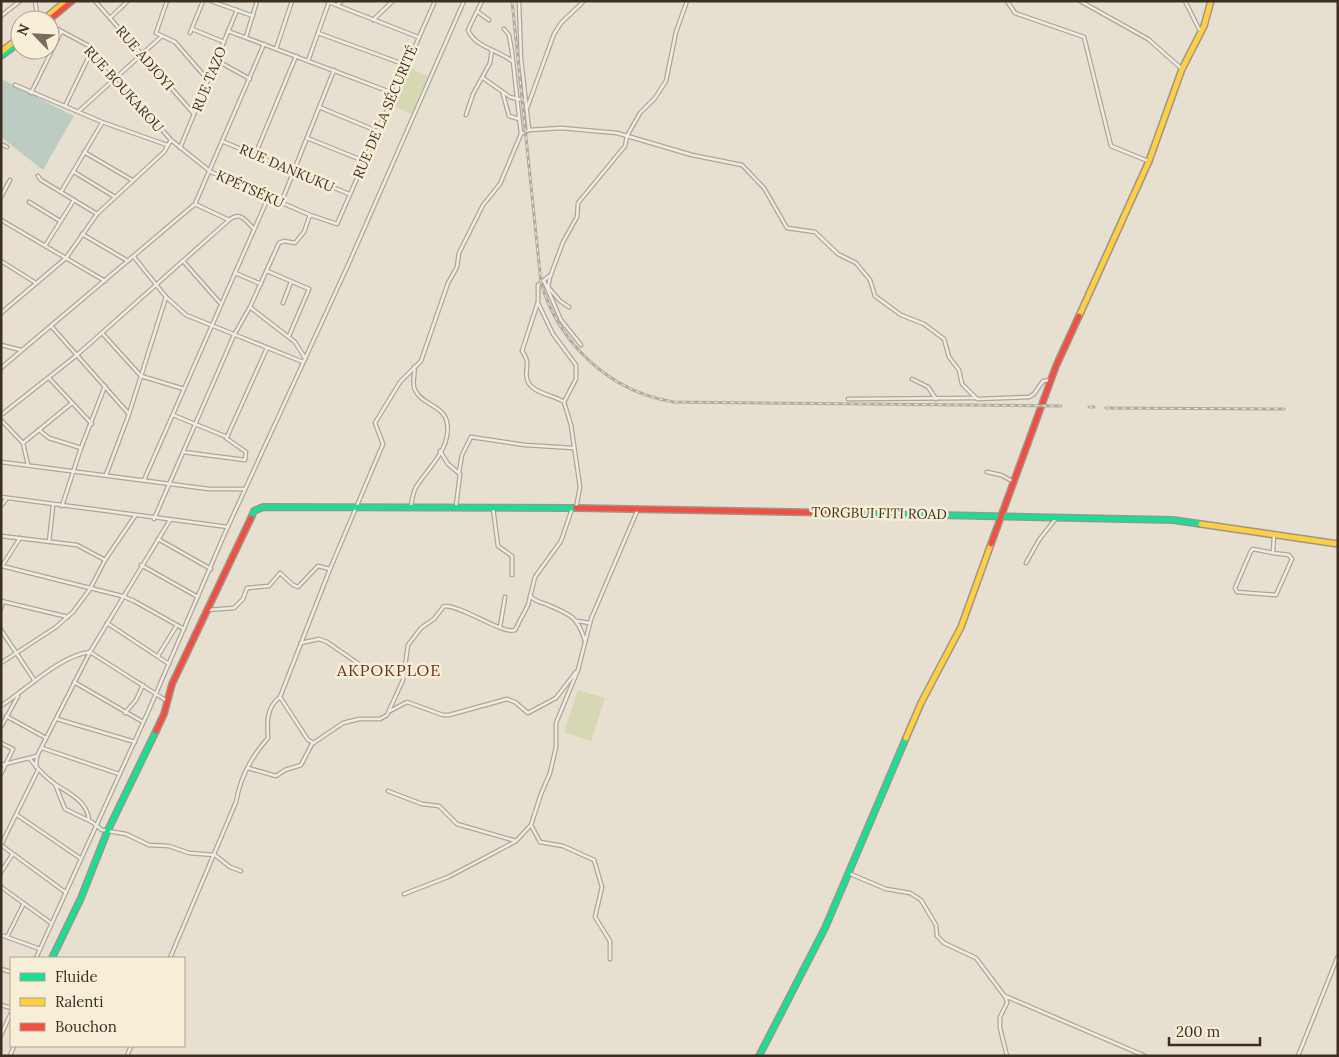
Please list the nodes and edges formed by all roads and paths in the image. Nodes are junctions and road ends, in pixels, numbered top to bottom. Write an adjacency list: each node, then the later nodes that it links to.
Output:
1 (20, 1): 29 (street)
2 (66, 1): 25 (main road)
3 (72, 1): 26 (main road)
4 (95, 1): 31 (street, RUE ADJOYI)
5 (128, 1): 31 (street)
6 (167, 1): 41 (street)
7 (203, 1): 34 (street)
8 (211, 1): 27 (street)
9 (258, 1): 30 (street)
10 (292, 1): 46 (street)
11 (342, 1): 24 (street)
12 (393, 1): 32 (street)
13 (435, 1): 42 (street, RUE DE LA SÉCURITÉ)
14 (464, 1): 147 (street)
15 (482, 1): 28 (street)
16 (519, 1): 66 (street)
17 (584, 1): 69 (street)
18 (687, 1): 78 (street)
19 (1007, 1): 89 (street)
20 (1080, 1): 55 (street)
21 (1185, 1): 40 (street)
22 (1211, 1): 40 (main road)
23 (327, 2): 24 (street); 39 (street)
24 (337, 6): 32 (street)
25 (56, 10)
26 (59, 10)
27 (237, 10): 30 (street); 36 (street, RUE TAZO)
28 (478, 12): 33 (street); 48 (street)
29 (1, 16)
30 (252, 16): 43 (street)
31 (110, 18): 49 (street, RUE ADJOYI)
32 (373, 20): 42 (street)
33 (489, 20)
34 (192, 29): 38 (street); 44 (street)
35 (504, 29): 53 (street)
36 (228, 31): 43 (street); 44 (street, RUE TAZO)
37 (61, 32): 47 (street, RUE BOUKAROU); 63 (street)
38 (190, 33)
39 (318, 33): 52 (street); 54 (street)
40 (1201, 33): 55 (main road)
41 (162, 36): 49 (street); 60 (street)
42 (418, 37): 54 (street, RUE DE LA SÉCURITÉ)
43 (246, 38): 45 (street)
44 (224, 42): 51 (street, RUE TAZO)
45 (264, 44): 46 (street); 59 (street)
46 (276, 49): 50 (street)
47 (92, 50): 57 (street, RUE BOUKAROU); 67 (street)
48 (492, 50): 53 (street); 58 (street)
49 (142, 54): 57 (street); 71 (street, RUE ADJOYI)
50 (296, 56): 52 (street); 87 (street)
51 (216, 60): 59 (street); 60 (street, RUE TAZO)
52 (308, 61): 56 (street)
53 (512, 61): 65 (street)
54 (406, 65): 64 (street, RUE DE LA SÉCURITÉ)
55 (1182, 69): 89 (main road)
56 (334, 70): 64 (street); 68 (street)
57 (115, 77): 70 (street); 80 (street, RUE BOUKAROU)
58 (482, 78): 62 (street); 72 (street)
59 (250, 79): 81 (street)
60 (208, 80): 71 (street, RUE TAZO)
61 (14, 85): 63 (street)
62 (502, 92): 65 (street); 73 (street)
63 (31, 93): 67 (street)
64 (394, 93): 76 (street, RUE DE LA SÉCURITÉ)
65 (517, 99): 66 (street); 73 (street)
66 (526, 101): 69 (street)
67 (65, 106): 70 (street)
68 (319, 107): 76 (street); 79 (street)
69 (527, 110): 75 (street)
70 (78, 111): 74 (street)
71 (194, 114): 85 (street, RUE TAZO)
72 (466, 115)
73 (519, 119): 77 (street)
74 (102, 122): 83 (street); 86 (street)
75 (529, 130): 77 (street); 78 (street)
76 (377, 131): 88 (street, RUE DE LA SÉCURITÉ)
77 (521, 134): 149 (street)
78 (627, 136): 123 (street); 156 (street)
79 (307, 138): 88 (street); 90 (street)
80 (171, 140): 83 (street); 85 (street, KPÉTSÉKU)
81 (224, 142): 87 (street, RUE DANKUKU); 92 (street)
82 (1, 144): 84 (street)
83 (167, 145): 95 (street)
84 (7, 147)
85 (180, 148): 92 (street, KPÉTSÉKU)
86 (84, 152): 91 (street); 95 (street)
87 (255, 155): 90 (street, RUE DANKUKU)
88 (364, 161): 97 (street, RUE DE LA SÉCURITÉ)
89 (1149, 161): 153 (main road)
90 (294, 171): 97 (street, RUE DANKUKU); 103 (street)
91 (74, 172): 96 (street); 99 (street)
92 (211, 172): 100 (street, KPÉTSÉKU); 104 (street)
93 (38, 176): 96 (street)
94 (10, 180): 98 (street)
95 (132, 180): 99 (street)
96 (61, 192): 101 (street)
97 (350, 194): 110 (street, RUE DE LA SÉCURITÉ)
98 (1, 197)
99 (115, 197): 105 (street)
100 (268, 198): 103 (street, KPÉTSÉKU); 111 (street)
101 (74, 200): 105 (street); 108 (street)
102 (29, 202): 108 (street)
103 (281, 203): 106 (street, KPÉTSÉKU)
104 (195, 204): 107 (street); 114 (street)
105 (97, 214): 112 (street)
106 (310, 215): 110 (street, KPÉTSÉKU); 121 (street)
107 (230, 220): 111 (street); 117 (street)
108 (60, 221): 113 (street)
109 (2, 222): 113 (street)
110 (337, 224)
111 (254, 229): 122 (street)
112 (82, 234): 115 (street); 118 (street)
113 (45, 246): 115 (street)
114 (134, 257): 118 (street); 128 (street)
115 (66, 258): 124 (street); 127 (street)
116 (1, 261): 119 (street)
117 (183, 261): 128 (street); 133 (street)
118 (128, 262): 124 (street)
119 (5, 264): 120 (street); 127 (street)
120 (1, 267)
121 (266, 272): 126 (street); 129 (street)
122 (235, 273): 129 (street); 133 (street)
123 (551, 273): 125 (street); 135 (street)
124 (105, 281): 138 (street)
125 (544, 281): 131 (street); 142 (street)
126 (291, 282): 132 (street); 141 (street)
127 (37, 283): 136 (street)
128 (157, 284): 130 (street); 139 (street)
129 (261, 284): 134 (street)
130 (166, 297): 137 (street); 150 (street)
131 (538, 302): 159 (street); 159 (street)
132 (283, 303)
133 (221, 304): 137 (street)
134 (250, 307): 140 (street); 141 (street)
135 (569, 307)
136 (1, 314)
137 (212, 326): 140 (street); 155 (street)
138 (52, 327): 145 (street); 146 (street)
139 (102, 333): 146 (street); 150 (street)
140 (234, 335): 144 (street); 166 (street)
141 (289, 336): 147 (street)
142 (581, 345)
143 (1, 346): 145 (street)
144 (267, 348): 147 (street); 168 (street)
145 (21, 350): 148 (street)
146 (77, 355): 151 (street); 154 (street)
147 (304, 360): 183 (street)
148 (1, 368)
149 (414, 368): 172 (street); 189 (street)
150 (141, 376): 155 (street); 161 (street)
151 (49, 378): 160 (street); 162 (street)
152 (912, 379): 158 (street)
153 (1051, 380): 156 (street); 181 (main road)
154 (105, 386): 161 (street); 165 (street)
155 (184, 389): 163 (street)
156 (976, 398): 158 (street)
157 (848, 399): 158 (street)
158 (936, 399)
159 (564, 402): 171 (street)
160 (72, 403): 165 (street); 167 (street)
161 (129, 414): 179 (street)
162 (1, 415)
163 (173, 415): 166 (street); 180 (street)
164 (1, 420): 169 (street)
165 (92, 424): 170 (street)
166 (195, 424): 168 (street); 173 (street)
167 (39, 430): 169 (street); 170 (street)
168 (226, 438): 173 (street)
169 (23, 442): 175 (street)
170 (80, 448): 176 (street)
171 (573, 448): 177 (street); 193 (street)
172 (440, 451): 177 (street); 190 (street)
173 (183, 452): 182 (street)
174 (1, 462): 175 (street)
175 (28, 465): 176 (street)
176 (73, 470): 179 (street); 188 (street)
177 (459, 472): 191 (street)
178 (987, 472): 181 (street)
179 (106, 475): 180 (street)
180 (144, 480): 182 (street)
181 (1014, 482): 195 (main road)
182 (168, 483): 183 (street); 198 (street)
183 (245, 489): 200 (street)
184 (1, 497): 185 (street)
185 (7, 498): 186 (street); 187 (street)
186 (1, 506)
187 (53, 506): 188 (street); 205 (street)
188 (62, 506): 196 (street)
189 (358, 506): 190 (main road, TORGBUI FITI ROAD); 213 (street); 224 (main road, TORGBUI FITI ROAD)
190 (411, 506): 191 (main road, TORGBUI FITI ROAD)
191 (456, 506): 192 (main road, TORGBUI FITI ROAD)
192 (492, 507): 193 (main road, TORGBUI FITI ROAD); 214 (street)
193 (574, 508): 194 (main road, TORGBUI FITI ROAD); 217 (street)
194 (638, 509): 195 (main road, TORGBUI FITI ROAD); 228 (street)
195 (1002, 515): 197 (main road, TORGBUI FITI ROAD); 282 (main road)
196 (135, 516): 198 (street); 208 (street)
197 (1057, 516): 201 (main road, TORGBUI FITI ROAD); 209 (street)
198 (154, 518): 199 (street)
199 (170, 520): 200 (street); 204 (street)
200 (228, 527): 212 (street)
201 (1274, 535): 206 (main road, TORGBUI FITI ROAD); 207 (street)
202 (1, 536): 203 (street)
203 (20, 538): 205 (street); 211 (street)
204 (158, 539): 210 (street); 212 (street)
205 (49, 542): 208 (street)
206 (1338, 544)
207 (1273, 553): 207 (street)
208 (105, 560): 215 (street)
209 (1026, 563)
210 (141, 565): 216 (street); 218 (street)
211 (2, 566): 215 (street)
212 (211, 569): 218 (street)
213 (330, 569): 224 (street); 234 (street)
214 (512, 574)
215 (90, 588): 216 (street); 225 (street)
216 (122, 596): 227 (street); 229 (street)
217 (530, 596): 221 (street); 222 (street)
218 (198, 597): 231 (street)
219 (505, 597): 230 (street)
220 (2, 601): 223 (street); 225 (street)
221 (536, 601): 222 (street); 226 (street)
222 (528, 604): 230 (street)
223 (1, 608)
224 (206, 610): 248 (main road, TORGBUI FITI ROAD)
225 (68, 617): 235 (street)
226 (577, 621): 228 (street); 233 (street)
227 (107, 623): 236 (street); 237 (street)
228 (590, 623): 233 (street)
229 (177, 625): 231 (street); 237 (street)
230 (500, 627): 250 (street)
231 (184, 629): 239 (street)
232 (1, 630): 235 (street)
233 (585, 642): 241 (street)
234 (301, 643): 240 (street); 247 (street)
235 (17, 652): 238 (street); 242 (street)
236 (90, 652): 242 (street); 243 (street); 244 (street)
237 (158, 656): 239 (street)
238 (1, 663)
239 (168, 664): 245 (street)
240 (359, 664)
241 (578, 670): 250 (street); 274 (street)
242 (35, 681): 246 (street)
243 (74, 682): 251 (street); 253 (street)
244 (143, 685): 245 (street); 251 (street)
245 (156, 693): 248 (street); 254 (street)
246 (18, 695): 249 (street); 252 (street)
247 (280, 697): 258 (street); 266 (street)
248 (167, 701): 275 (main road, TORGBUI FITI ROAD)
249 (1, 706)
250 (389, 711): 258 (street)
251 (125, 713): 254 (street)
252 (6, 716): 255 (street); 256 (street)
253 (57, 719): 256 (street); 257 (street)
254 (143, 722): 257 (street)
255 (1, 726)
256 (47, 738): 260 (street)
257 (135, 742): 268 (street)
258 (314, 742): 266 (street)
259 (1, 743): 263 (street)
260 (42, 748): 261 (street); 268 (street)
261 (37, 756): 262 (street); 265 (street)
262 (30, 759): 263 (street); 265 (street)
263 (7, 764): 264 (street); 267 (street)
264 (1, 765)
265 (37, 768): 269 (street); 271 (street)
266 (248, 768): 278 (street)
267 (1, 774)
268 (119, 774): 273 (street)
269 (55, 784): 272 (street); 272 (street)
270 (388, 791): 276 (street)
271 (17, 815): 277 (street); 279 (street)
272 (89, 820): 273 (street)
273 (96, 824): 275 (street); 279 (street)
274 (531, 825): 276 (street); 295 (street)
275 (107, 832): 278 (street); 293 (main road, TORGBUI FITI ROAD)
276 (516, 841): 285 (street)
277 (12, 855): 280 (street); 284 (street)
278 (215, 855): 281 (street); 294 (street)
279 (80, 858): 284 (street)
280 (1, 872)
281 (241, 872)
282 (848, 873): 296 (street); 299 (main road)
283 (1, 887): 286 (street)
284 (65, 892): 287 (street)
285 (404, 894)
286 (23, 904): 287 (street); 289 (street)
287 (51, 923): 290 (street)
288 (1, 935): 289 (street)
289 (7, 937): 290 (street)
290 (40, 949): 292 (street)
291 (1338, 956): 302 (street)
292 (36, 957)
293 (52, 957)
294 (170, 957)
295 (610, 959)
296 (1004, 996): 300 (street); 301 (street)
297 (10, 1014): 298 (street)
298 (1, 1035)
299 (759, 1056)
300 (1007, 1056)
301 (1144, 1056)
302 (1298, 1056)

